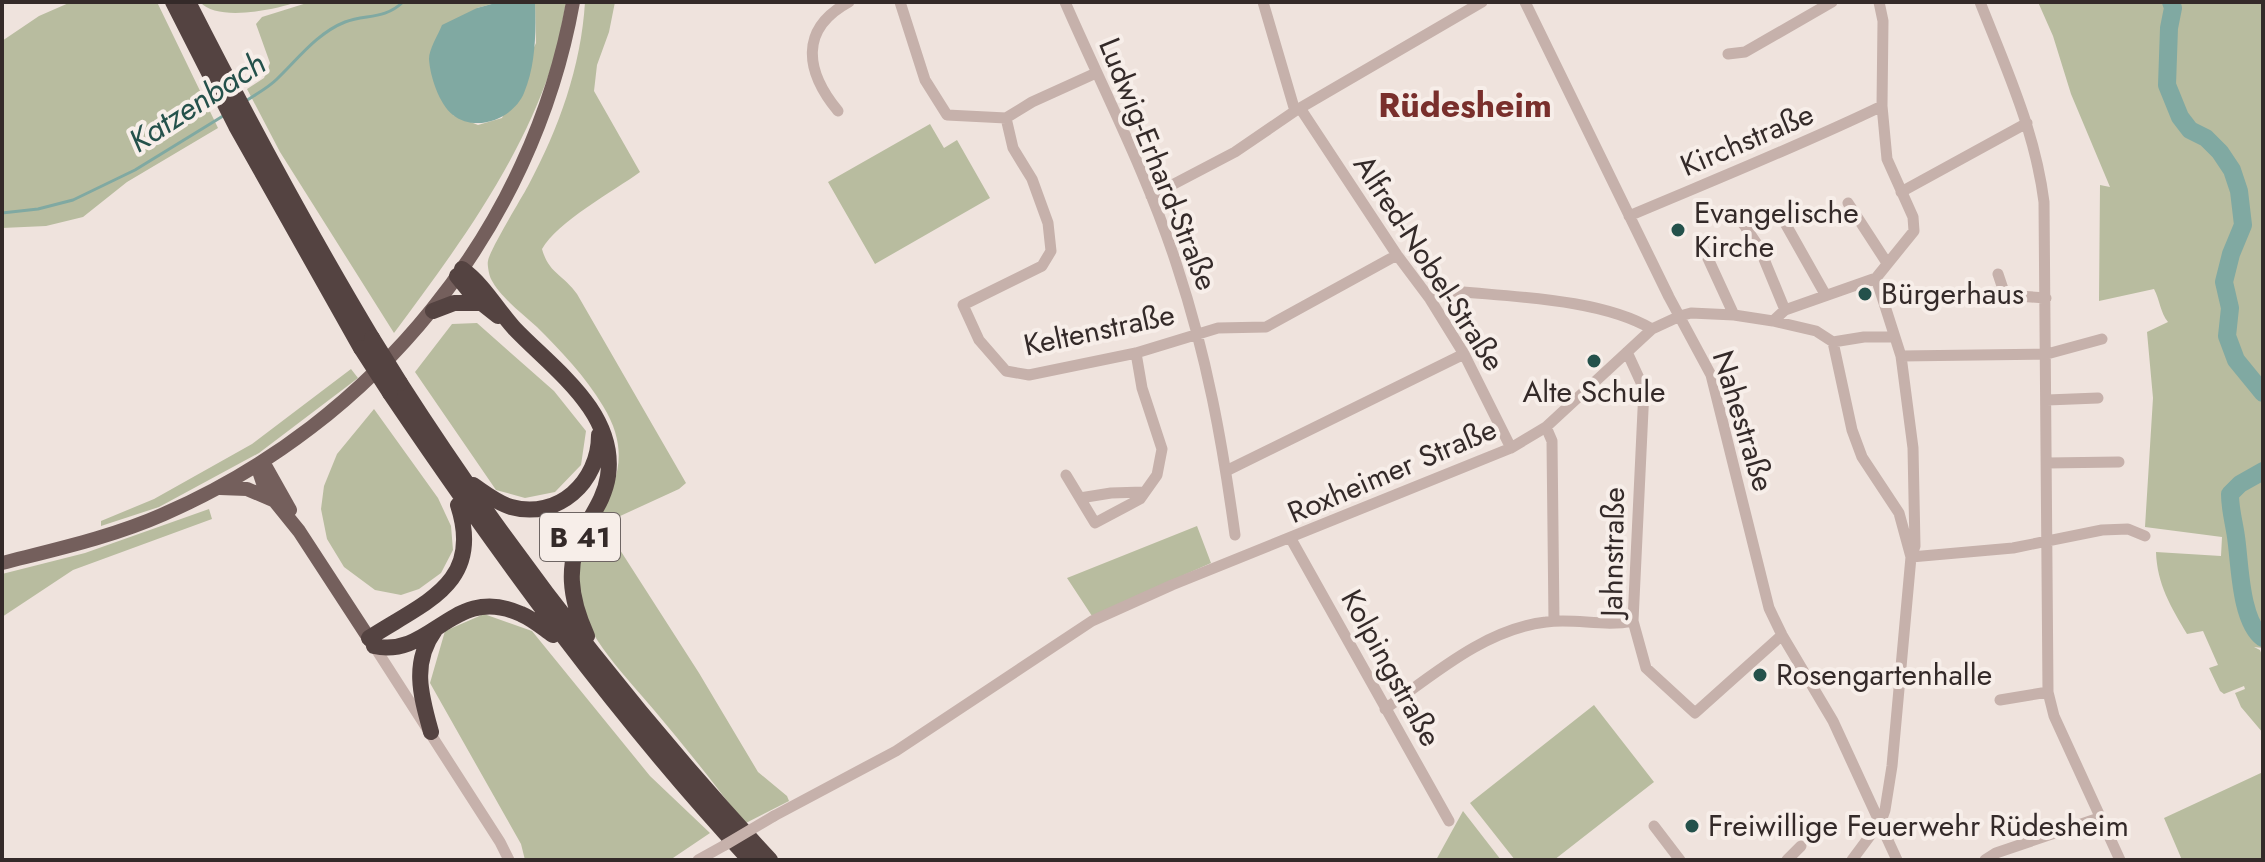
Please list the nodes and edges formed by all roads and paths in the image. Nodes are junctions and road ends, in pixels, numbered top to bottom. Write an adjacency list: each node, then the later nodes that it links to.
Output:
1 (173, 2): 15 (highway, B 41)
2 (188, 2): 15 (highway, B 41)
3 (573, 2): 30 (main road)
4 (849, 2): 18 (street)
5 (900, 2): 19 (street)
6 (1065, 2): 14 (street, Ludwig-Erhard-Straße)
7 (1263, 2): 17 (street, Alfred-Nobel-Straße)
8 (1482, 2): 17 (street)
9 (1525, 2): 24 (street, Nahestraße)
10 (1832, 2): 13 (street)
11 (1879, 2): 16 (street)
12 (1980, 2): 20 (street)
13 (1728, 54)
14 (1096, 73): 19 (street); 22 (street, Ludwig-Erhard-Straße)
15 (223, 86): 63 (highway, B 41, bridge)
16 (1882, 106): 21 (street); 24 (street, Kirchstraße)
17 (1298, 110): 22 (street); 28 (street, Alfred-Nobel-Straße)
18 (838, 111)
19 (1006, 118): 49 (street, Keltenstraße)
20 (2027, 123): 21 (street); 34 (street)
21 (1901, 192): 29 (street)
22 (1151, 196): 44 (street, Ludwig-Erhard-Straße)
23 (1848, 203): 29 (street)
24 (1629, 216): 40 (street, Nahestraße)
25 (1742, 222): 37 (street)
26 (1785, 223): 33 (street)
27 (1705, 252): 39 (street)
28 (1397, 255): 35 (street, Alfred-Nobel-Straße); 44 (street, Keltenstraße)
29 (1887, 263): 32 (street)
30 (460, 272): 36 (highway); 38 (main road); 42 (highway)
31 (1998, 274): 34 (street)
32 (1876, 278): 33 (street); 45 (street)
33 (1825, 294): 37 (street)
34 (2046, 298): 51 (street)
35 (1430, 299): 43 (street); 50 (street, Alfred-Nobel-Straße)
36 (480, 303): 38 (highway); 42 (highway)
37 (1785, 310): 41 (street)
38 (433, 311): 60 (main road)
39 (1734, 315): 40 (street); 41 (street)
40 (1680, 316): 43 (street, Roxheimer Straße); 78 (street, Nahestraße)
41 (1773, 321): 47 (street)
42 (512, 326): 55 (highway)
43 (1652, 329): 48 (street, Roxheimer Straße)
44 (1198, 334): 49 (street, Keltenstraße); 61 (street, Ludwig-Erhard-Straße)
45 (1893, 337): 47 (street); 52 (street)
46 (2102, 339): 51 (street)
47 (1833, 342): 73 (street)
48 (1627, 352): 56 (street, Roxheimer Straße); 76 (street, Jahnstraße)
49 (1136, 353): 65 (street)
50 (1464, 354): 57 (street, Alfred-Nobel-Straße); 61 (street)
51 (2047, 354): 52 (street); 54 (street)
52 (1901, 356): 73 (street)
53 (2098, 398): 54 (street)
54 (2047, 400): 59 (street)
55 (594, 414): 63 (highway, B 41); 81 (highway, B 41)
56 (1546, 427): 57 (street, Roxheimer Straße); 75 (street)
57 (1511, 448): 71 (street, Roxheimer Straße)
58 (2119, 462): 59 (street)
59 (2047, 463): 72 (street)
60 (260, 464): 64 (main road); 67 (main road); 68 (main road)
61 (1226, 471): 69 (street, Ludwig-Erhard-Straße)
62 (1066, 475): 66 (street)
63 (457, 482): 79 (highway, B 41); 80 (highway, B 41); 81 (highway, B 41)
64 (220, 488): 67 (main road); 74 (main road)
65 (1143, 492): 66 (street); 66 (street)
66 (1080, 498)
67 (274, 501): 68 (main road)
68 (299, 531): 79 (main road)
69 (1235, 535)
70 (2145, 536): 72 (street)
71 (1291, 539): 84 (street, Kolpingstraße); 92 (street, Roxheimer Straße, bridge)
72 (2047, 541): 73 (street); 82 (street)
73 (1911, 557): 88 (street)
74 (2, 563)
75 (1554, 621): 76 (street); 84 (street)
76 (1633, 621): 78 (street, Jahnstraße)
77 (438, 626): 79 (highway, B 41); 80 (highway, B 41); 85 (highway)
78 (1782, 635): 88 (street, Nahestraße)
79 (372, 642): 85 (street)
80 (568, 645): 93 (highway, B 41)
81 (599, 663): 94 (highway, B 41)
82 (2048, 692): 83 (street); 86 (street)
83 (2000, 700)
84 (1385, 709): 87 (street, Kolpingstraße)
85 (431, 732): 91 (street)
86 (2099, 818): 99 (street); 100 (street)
87 (1449, 821)
88 (1881, 821): 97 (street); 98 (street, Nahestraße)
89 (1654, 826): 95 (street)
90 (1801, 846): 96 (street)
91 (509, 860)
92 (698, 860)
93 (750, 860)
94 (770, 860)
95 (1680, 860)
96 (1787, 860)
97 (1852, 860)
98 (1897, 860)
99 (1985, 860)
100 (2120, 860)

